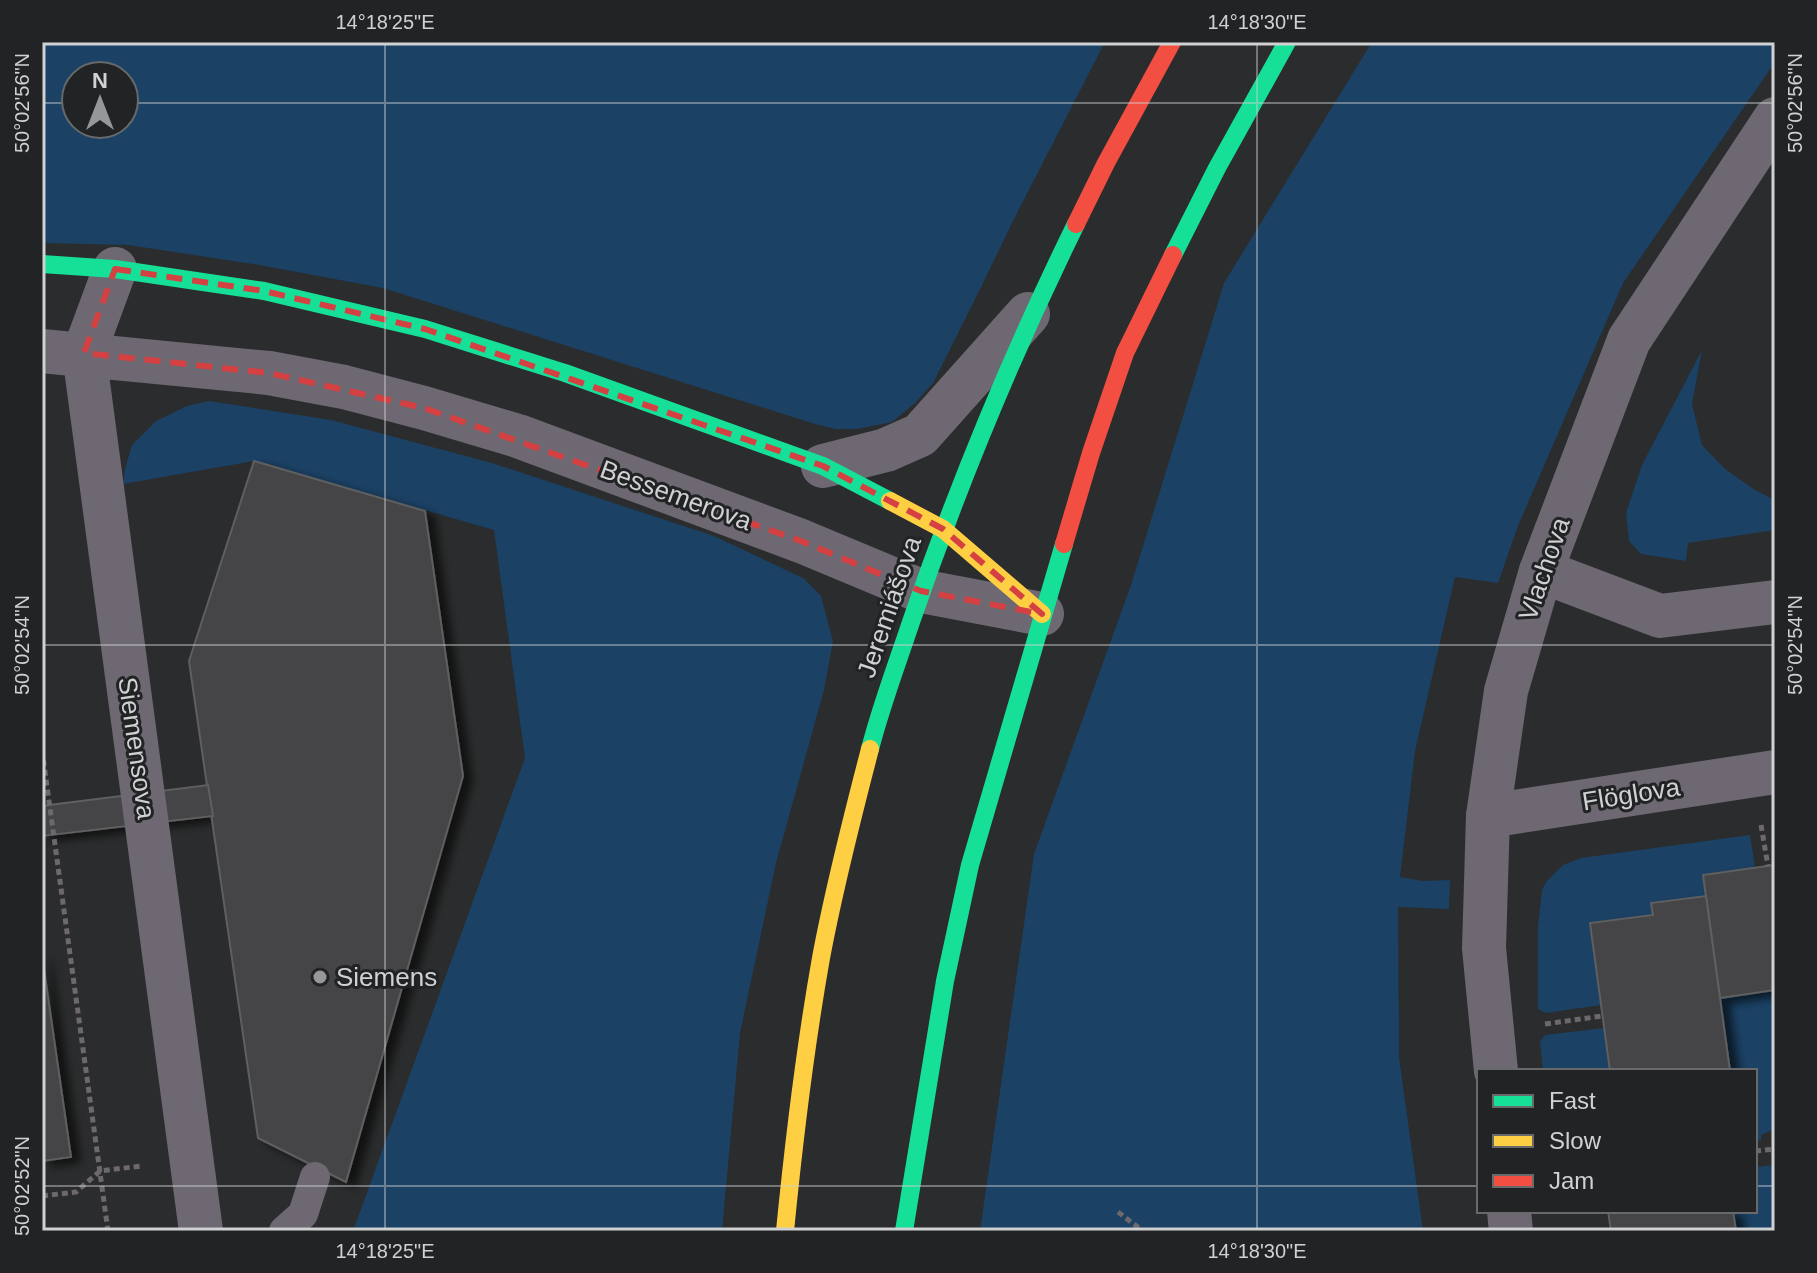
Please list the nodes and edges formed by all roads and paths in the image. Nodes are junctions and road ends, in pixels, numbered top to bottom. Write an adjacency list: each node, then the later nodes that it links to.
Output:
1 (1172, 42): 6 (main road, Jeremiášova)
2 (1287, 42): 13 (main road)
3 (1775, 119): 10 (street, Vlachova)
4 (42, 264): 5 (main road)
5 (115, 269): 7 (street, Siemensova); 8 (main road)
6 (1035, 307): 8 (street); 9 (main road, Jeremiášova)
7 (63, 352): 11 (street, Bessemerova); 28 (street, Siemensova)
8 (823, 466): 9 (main road)
9 (943, 529): 11 (main road, Jeremiášova); 13 (main road)
10 (1541, 571): 12 (street); 16 (street, Vlachova)
11 (921, 591): 13 (street, Bessemerova); 30 (main road, Jeremiášova)
12 (1775, 602)
13 (1042, 614): 31 (main road)
14 (42, 750): 23 (path)
15 (1775, 772): 16 (street, Flöglova)
16 (1488, 816): 21 (street, Vlachova)
17 (1761, 820): 18 (path)
18 (1768, 866)
19 (1602, 1016): 20 (path)
20 (1540, 1024)
21 (1496, 1069)
22 (147, 1165): 23 (path)
23 (100, 1171): 25 (path); 27 (path)
24 (315, 1177): 29 (lane)
25 (42, 1196)
26 (1118, 1212): 32 (path)
27 (108, 1231)
28 (201, 1231)
29 (284, 1231)
30 (785, 1231)
31 (904, 1231)
32 (1143, 1231)

